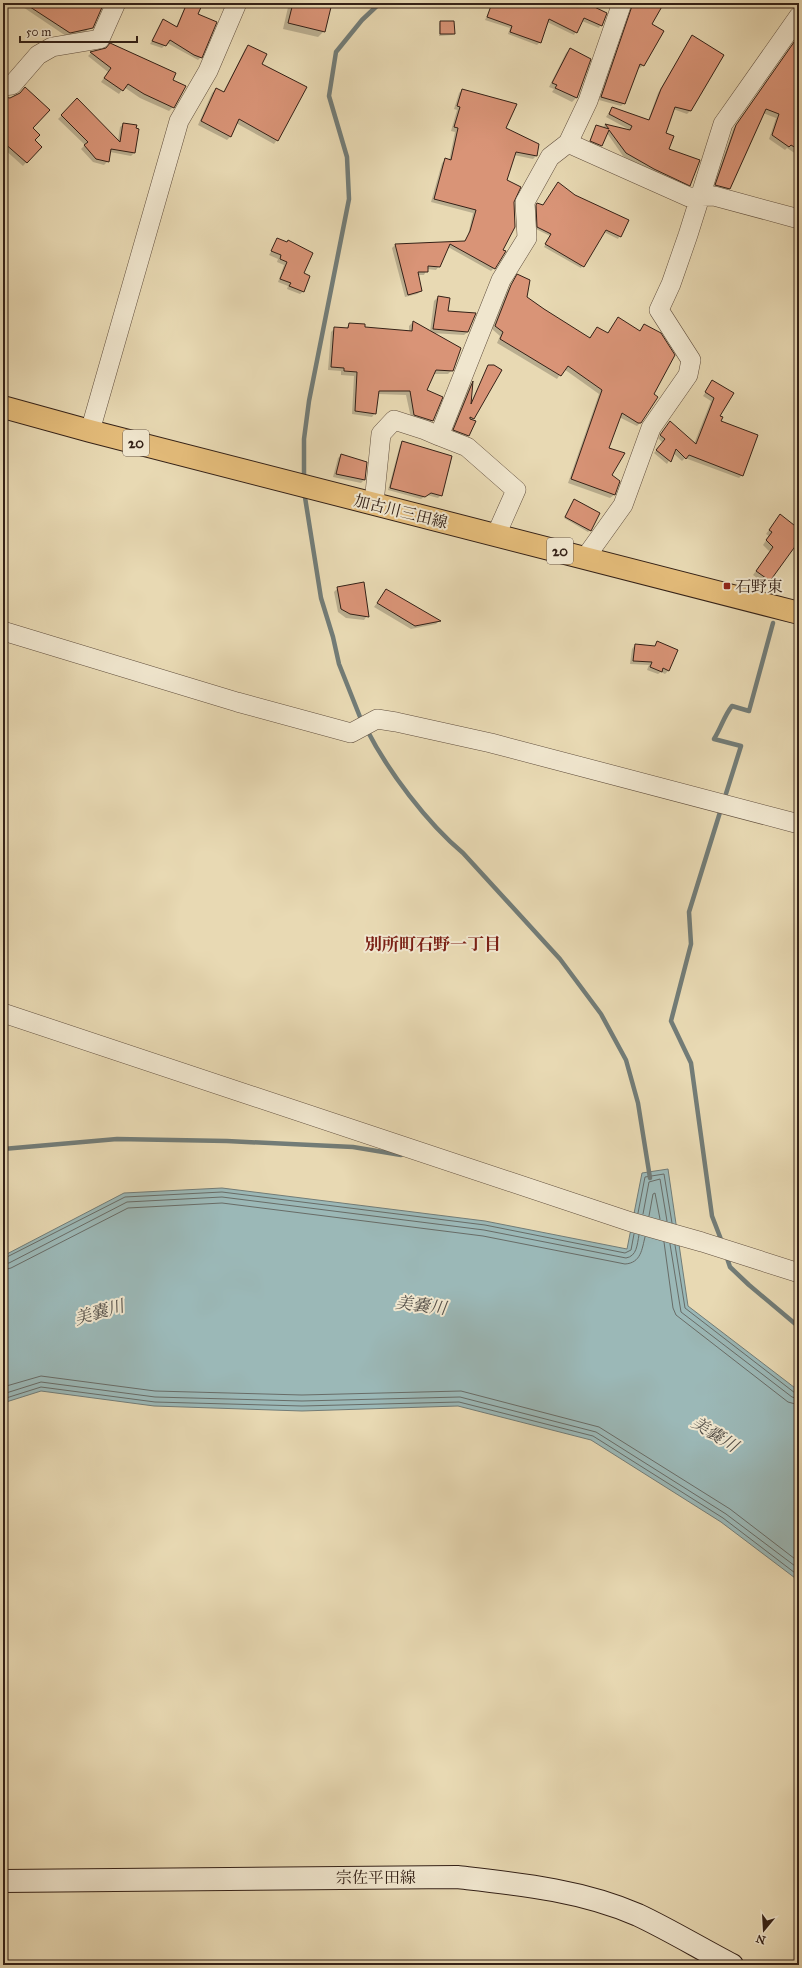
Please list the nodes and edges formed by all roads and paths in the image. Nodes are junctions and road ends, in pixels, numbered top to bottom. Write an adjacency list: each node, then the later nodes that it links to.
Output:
1 (116, 3): 5 (street)
2 (237, 3): 10 (street)
3 (622, 3): 6 (street)
4 (799, 16): 7 (street)
5 (3, 86)
6 (568, 143): 7 (street); 11 (street)
7 (701, 196): 8 (street); 14 (street)
8 (799, 219)
9 (3, 407): 10 (main road, 加古川三田線 / 20)
10 (90, 431): 12 (main road, 加古川三田線 / 20)
11 (439, 436): 12 (street); 13 (street)
12 (374, 504): 13 (main road, 加古川三田線 / 20)
13 (496, 535): 14 (main road, 加古川三田線 / 20)
14 (585, 558): 15 (main road, 加古川三田線 / 20)
15 (799, 613)
16 (3, 631): 17 (street)
17 (799, 824)
18 (3, 1013): 19 (street)
19 (799, 1273)
20 (3, 1881): 21 (main road, 宗佐平田線)
21 (732, 1965)

